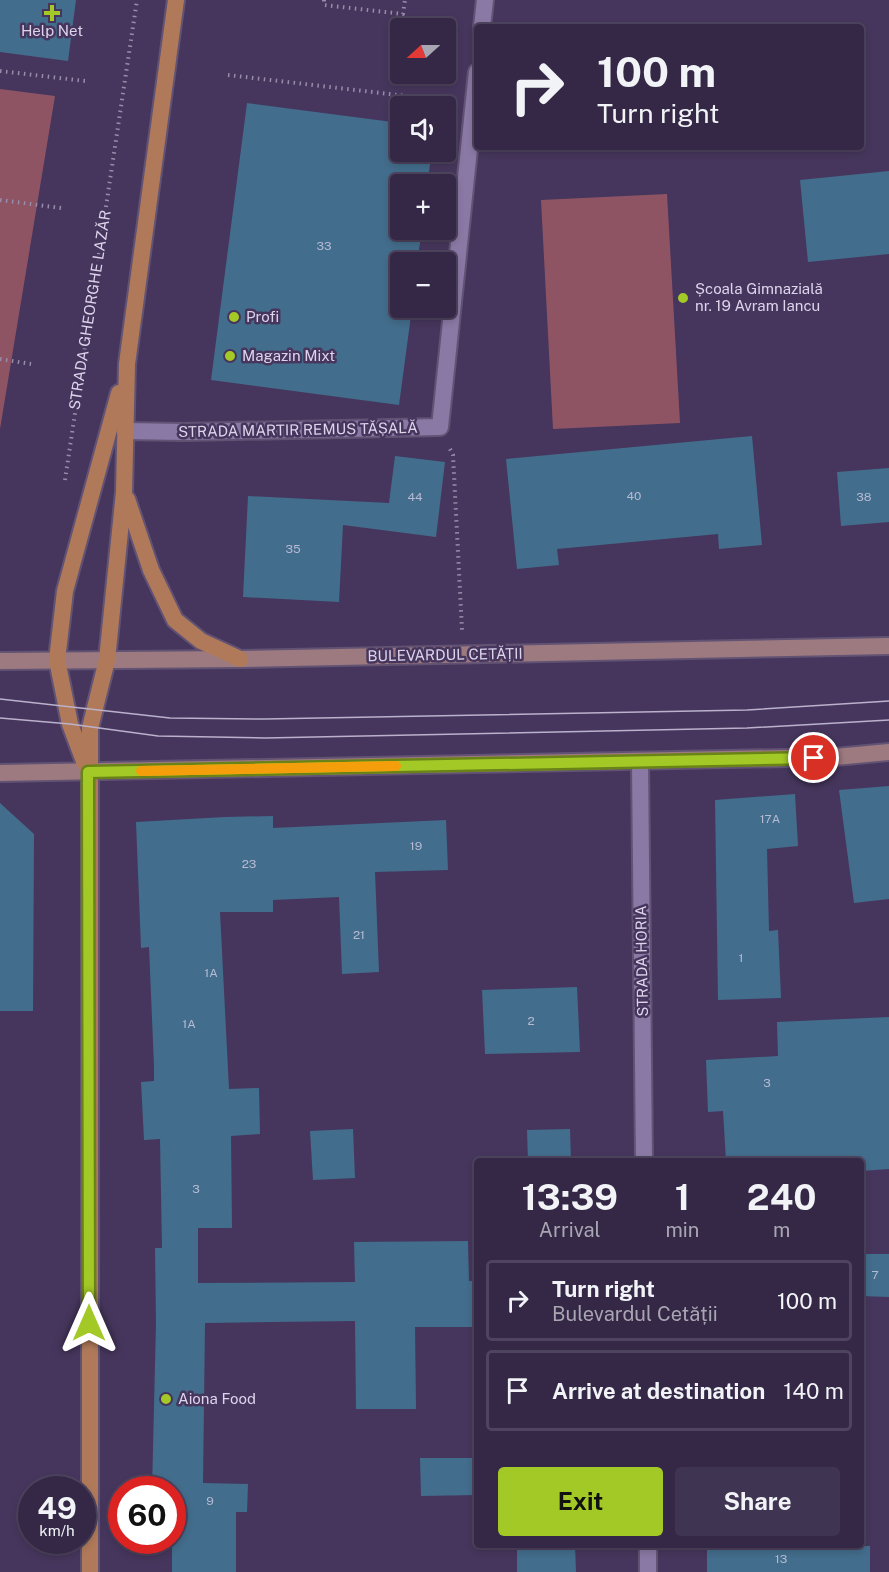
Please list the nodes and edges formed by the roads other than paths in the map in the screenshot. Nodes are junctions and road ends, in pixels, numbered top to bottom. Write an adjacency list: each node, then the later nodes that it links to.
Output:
1 (176, 0): 5 (main road)
2 (485, 0): 3 (street)
3 (482, 24)
4 (474, 104): 6 (street, STRADA MARTIR REMUS TĂȘALĂ)
5 (127, 363): 6 (main road); 10 (main road)
6 (125, 431): 7 (main road)
7 (124, 492): 9 (main road); 11 (main road)
8 (889, 646): 9 (main road, BULEVARDUL CETĂȚII)
9 (240, 659): 11 (main road, BULEVARDUL CETĂȚII)
10 (57, 660): 11 (main road, BULEVARDUL CETĂȚII); 12 (main road, BULEVARDUL CETĂȚII); 15 (main road)
11 (107, 660): 15 (main road)
12 (0, 661)
13 (889, 752): 14 (main road)
14 (640, 762): 15 (main road); 17 (street, STRADA HORIA)
15 (88, 772): 16 (main road); 19 (main road)
16 (0, 773)
17 (644, 1158)
18 (648, 1548): 20 (street)
19 (90, 1572)
20 (648, 1572)

